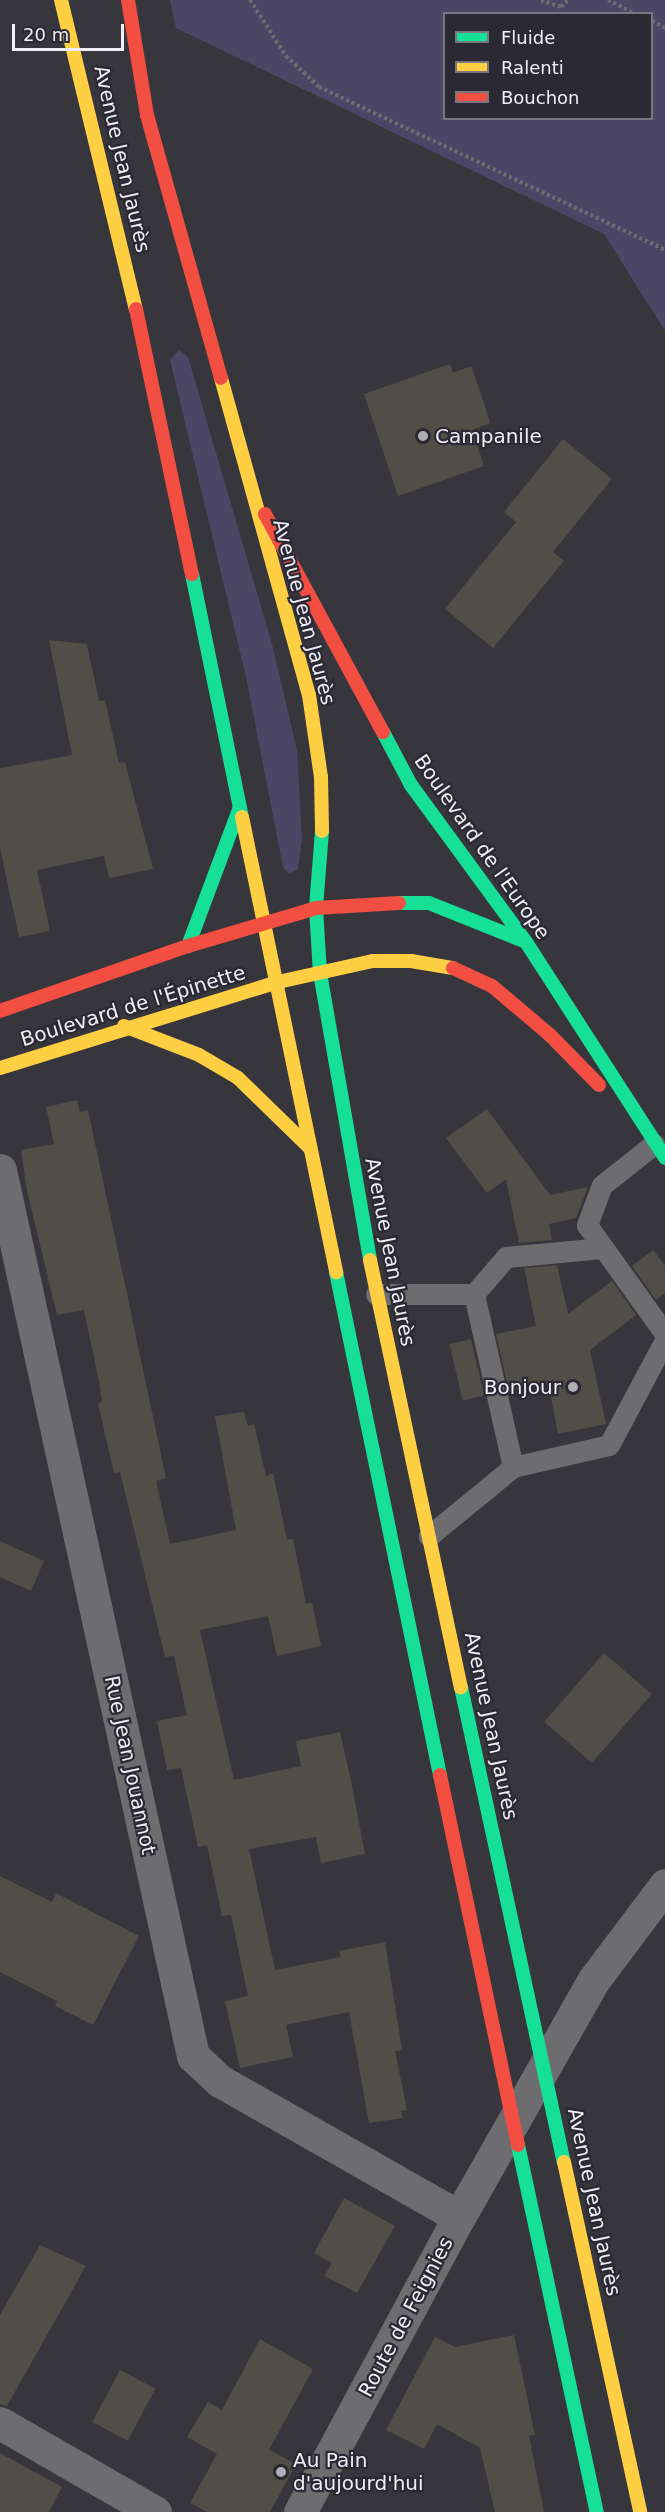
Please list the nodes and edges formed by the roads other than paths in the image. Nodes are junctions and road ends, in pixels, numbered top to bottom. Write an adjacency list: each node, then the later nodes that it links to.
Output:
1 (61, 0): 4 (main road, Avenue Jean Jaurès)
2 (128, 0): 3 (main road, Avenue Jean Jaurès)
3 (250, 486): 5 (main road, Avenue Jean Jaurès); 7 (main road, Boulevard de l'Europe)
4 (240, 807): 6 (main road, Avenue Jean Jaurès); 8 (main road)
5 (316, 908): 6 (main road, Boulevard de l'Épinette); 7 (main road, Boulevard de l'Épinette); 9 (main road, Avenue Jean Jaurès)
6 (265, 921): 8 (main road, Boulevard de l'Épinette); 10 (main road, Avenue Jean Jaurès)
7 (526, 942): 14 (main road, Boulevard de l'Europe)
8 (188, 946): 11 (main road, Boulevard de l'Épinette)
9 (320, 973): 10 (main road, Boulevard de l'Épinette); 14 (main road, Boulevard de l'Épinette); 18 (main road, Avenue Jean Jaurès)
10 (278, 982): 12 (main road, Boulevard de l'Épinette); 15 (main road, Avenue Jean Jaurès)
11 (0, 1011)
12 (124, 1026): 13 (main road, Boulevard de l'Épinette); 15 (main road)
13 (0, 1068)
14 (654, 1145): 17 (lane)
15 (310, 1148): 26 (main road, Avenue Jean Jaurès)
16 (0, 1170): 27 (street, Rue Jean Jouannot)
17 (603, 1248): 19 (lane); 20 (lane)
18 (376, 1294): 19 (lane); 23 (main road, Avenue Jean Jaurès)
19 (474, 1294): 22 (lane)
20 (665, 1335)
21 (665, 1340): 22 (lane)
22 (513, 1467): 23 (lane)
23 (429, 1536): 25 (main road, Avenue Jean Jaurès)
24 (665, 1885): 25 (street, Route de Feignies)
25 (545, 2066): 26 (street, Route de Feignies); 32 (main road, Avenue Jean Jaurès)
26 (513, 2122): 27 (street, Route de Feignies); 31 (main road, Avenue Jean Jaurès)
27 (459, 2217): 30 (street, Route de Feignies)
28 (0, 2423): 29 (street)
29 (155, 2512)
30 (300, 2512)
31 (597, 2512)
32 (640, 2512)

